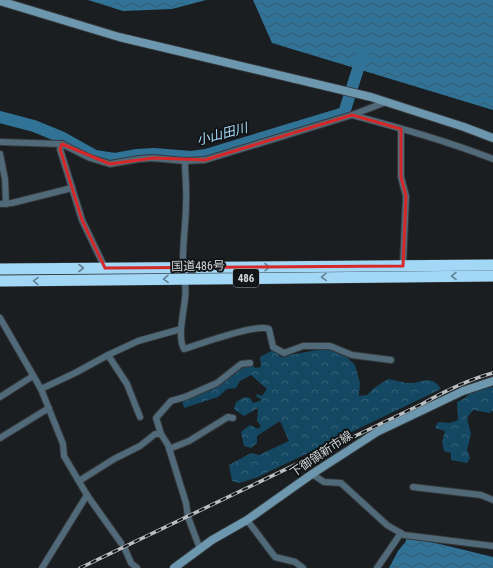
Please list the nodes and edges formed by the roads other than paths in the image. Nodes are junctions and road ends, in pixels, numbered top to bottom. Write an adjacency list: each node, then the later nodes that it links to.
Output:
1 (0, 1): 2 (street)
2 (386, 102): 3 (street); 5 (street)
3 (352, 116): 4 (street); 10 (street)
4 (402, 129): 9 (street); 14 (street)
5 (493, 138)
6 (0, 142): 7 (street)
7 (62, 144): 10 (street); 11 (street)
8 (0, 154): 12 (street)
9 (493, 159)
10 (185, 161): 17 (street)
11 (72, 188): 12 (street); 15 (street)
12 (3, 204)
13 (493, 265): 14 (highway, 国道486号 / 486)
14 (403, 266): 17 (highway, 国道486号 / 486, one-way to 14)
15 (105, 268): 16 (highway, 国道486号 / 486, one-way to 15); 17 (highway, 国道486号 / 486)
16 (0, 269)
17 (185, 273): 18 (highway, 国道486号 / 486, one-way to 17); 19 (highway, 国道486号 / 486, one-way to 19); 22 (street)
18 (493, 276)
19 (0, 281)
20 (0, 318): 21 (street)
21 (2, 328): 26 (street)
22 (181, 329): 23 (street); 24 (street)
23 (108, 355): 28 (street); 31 (street)
24 (391, 360)
25 (250, 363): 33 (street)
26 (33, 376): 28 (street); 29 (street)
27 (493, 381): 36 (street, 下御領新市線)
28 (41, 389): 30 (street)
29 (0, 397)
30 (49, 408): 34 (street); 37 (street)
31 (140, 417)
32 (233, 418): 35 (street)
33 (161, 434): 35 (street); 37 (street)
34 (0, 438)
35 (169, 449): 46 (street)
36 (312, 474): 41 (street, 下御領新市線); 42 (street)
37 (79, 481): 39 (street)
38 (413, 487): 40 (street)
39 (88, 495): 43 (street); 47 (street)
40 (493, 500)
41 (247, 520): 46 (street, 下御領新市線); 50 (street)
42 (401, 533): 44 (street); 51 (street)
43 (121, 543)
44 (493, 546)
45 (125, 549): 48 (street)
46 (200, 549): 49 (street, 下御領新市線)
47 (42, 568)
48 (137, 568)
49 (174, 568)
50 (303, 568)
51 (377, 568)

